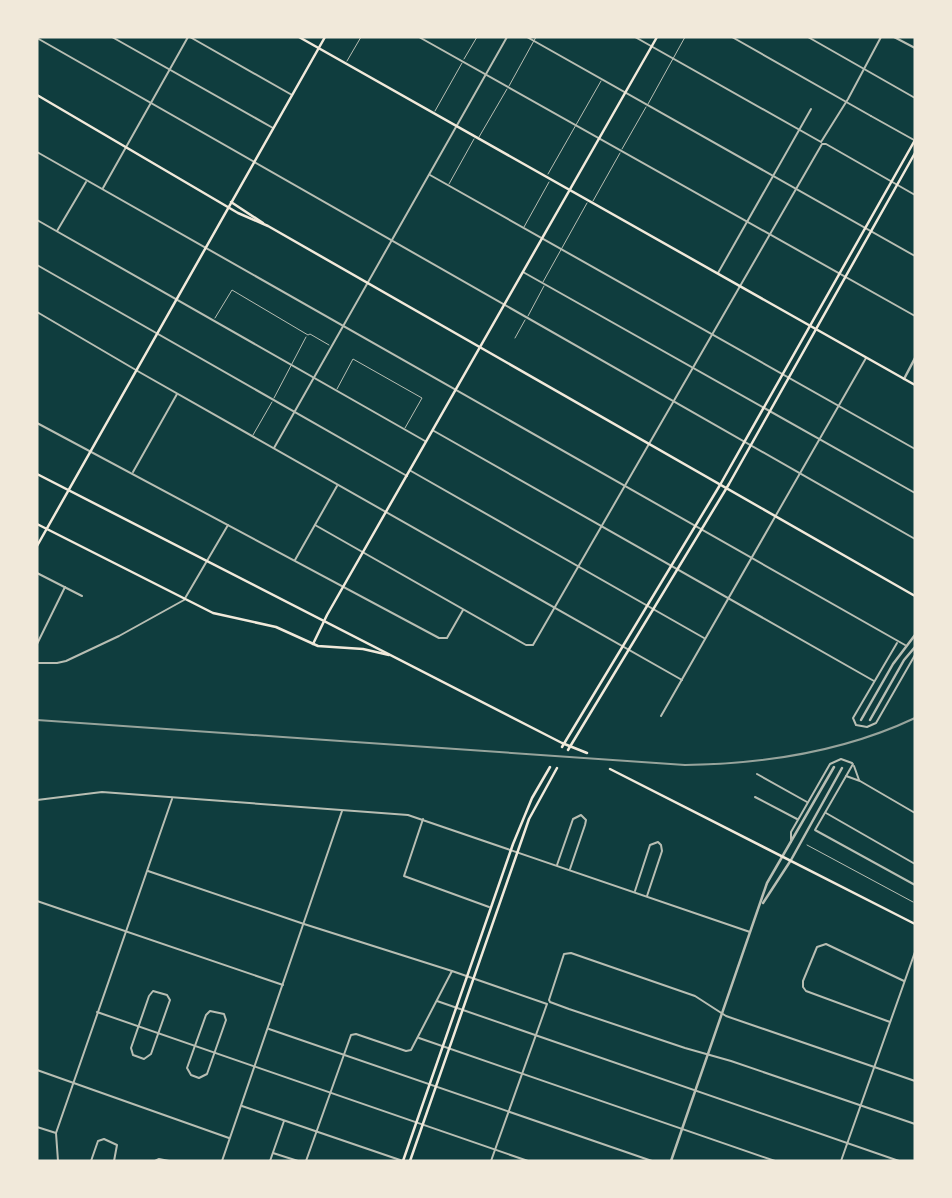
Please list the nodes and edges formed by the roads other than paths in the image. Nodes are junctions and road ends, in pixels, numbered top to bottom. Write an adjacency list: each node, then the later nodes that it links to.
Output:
1 (112, 37): 26 (street)
2 (189, 37): 26 (street); 32 (street)
3 (299, 37): 20 (main road)
4 (325, 37): 20 (main road)
5 (361, 37): 24 (lane)
6 (419, 37): 23 (street)
7 (477, 37): 23 (lane)
8 (507, 37): 27 (street)
9 (527, 37): 18 (street)
10 (635, 37): 19 (street)
11 (657, 37): 19 (main road)
12 (685, 37): 22 (lane)
13 (732, 37): 34 (street)
14 (808, 37): 25 (street)
15 (881, 37): 25 (street)
16 (894, 37): 21 (street)
17 (37, 38): 35 (street)
18 (535, 38): 28 (street); 29 (lane)
19 (652, 46): 22 (street); 30 (main road)
20 (319, 48): 24 (main road); 32 (main road)
21 (915, 48)
22 (673, 58): 36 (lane); 42 (street)
23 (463, 61): 27 (street); 38 (lane)
24 (346, 64): 38 (main road)
25 (864, 68): 33 (street); 34 (street)
26 (169, 70): 35 (street); 41 (street)
27 (486, 74): 29 (street); 40 (street)
28 (602, 79): 30 (street); 39 (lane)
29 (508, 86): 39 (street); 43 (lane)
30 (625, 92): 36 (street); 44 (main road)
31 (37, 95): 47 (main road)
32 (293, 96): 41 (main road)
33 (915, 98)
34 (846, 102): 45 (street); 46 (street)
35 (151, 103): 47 (street); 51 (street)
36 (648, 104): 48 (lane); 53 (street)
37 (811, 109): 42 (street)
38 (434, 114): 40 (main road)
39 (576, 125): 44 (street); 54 (lane)
40 (457, 126): 43 (main road); 52 (street)
41 (274, 128): 51 (main road)
42 (800, 130): 46 (street); 53 (street)
43 (477, 138): 54 (main road); 57 (lane)
44 (599, 138): 48 (street); 61 (main road)
45 (915, 141): 56 (main road)
46 (822, 143): 56 (street); 59 (street)
47 (126, 146): 60 (street); 65 (main road)
48 (622, 151): 64 (lane); 67 (street)
49 (37, 152): 55 (street)
50 (915, 153): 58 (main road)
51 (254, 163): 63 (main road); 75 (street)
52 (430, 174): 57 (street); 75 (street)
53 (773, 176): 59 (street); 67 (street)
54 (548, 179): 61 (main road); 69 (lane)
55 (87, 181): 60 (street); 72 (street)
56 (891, 182): 58 (street); 70 (main road)
57 (449, 185): 69 (street)
58 (897, 185): 62 (street); 71 (main road)
59 (796, 188): 70 (street); 73 (street)
60 (102, 189): 76 (street)
61 (569, 190): 64 (main road); 74 (main road)
62 (915, 195)
63 (231, 202): 65 (main road); 68 (main road)
64 (590, 202): 77 (lane); 81 (main road)
65 (228, 207): 68 (main road); 76 (main road)
66 (37, 220): 72 (street)
67 (747, 222): 73 (street); 81 (street)
68 (268, 226): 84 (main road)
69 (524, 227): 74 (street)
70 (865, 228): 71 (street); 82 (main road)
71 (871, 231): 78 (street); 83 (main road)
72 (57, 232): 87 (street)
73 (770, 235): 82 (street); 86 (street)
74 (542, 238): 77 (street); 80 (main road)
75 (392, 241): 84 (street); 88 (street)
76 (204, 247): 87 (main road); 93 (street)
77 (562, 249): 85 (lane); 97 (street)
78 (915, 256)
79 (37, 265): 96 (street)
80 (523, 272): 85 (street); 88 (main road)
81 (718, 274): 86 (main road)
82 (839, 274): 83 (street); 94 (main road)
83 (845, 277): 90 (street); 95 (main road)
84 (367, 283): 93 (street); 101 (main road)
85 (544, 283): 91 (lane); 105 (street)
86 (740, 287): 94 (main road); 97 (street)
87 (175, 299): 92 (street); 96 (main road)
88 (504, 306): 91 (street); 101 (main road)
89 (37, 312): 106 (street)
90 (915, 316)
91 (526, 318): 99 (lane); 116 (street)
92 (214, 320): 98 (lane); 104 (street)
93 (342, 326): 100 (street); 113 (street)
94 (810, 326): 95 (main road); 107 (main road)
95 (816, 330): 102 (main road); 109 (main road)
96 (156, 334): 106 (main road); 115 (street)
97 (713, 334): 105 (street); 107 (street)
98 (308, 335): 100 (lane); 104 (lane)
99 (515, 338)
100 (331, 346): 108 (street)
101 (480, 348): 113 (main road); 128 (main road)
102 (866, 357): 110 (main road); 117 (street)
103 (915, 358): 110 (street)
104 (292, 364): 108 (street); 115 (lane)
105 (693, 368): 116 (street); 118 (street)
106 (135, 369): 114 (street); 132 (main road)
107 (783, 374): 109 (street); 118 (main road)
108 (314, 376): 112 (street); 120 (street)
109 (788, 378): 117 (street); 119 (main road)
110 (904, 379): 111 (main road)
111 (915, 385)
112 (337, 389): 122 (street); 122 (lane)
113 (456, 390): 123 (main road); 140 (street)
114 (178, 394): 124 (street); 134 (street)
115 (273, 400): 120 (street); 124 (lane)
116 (673, 402): 127 (street); 128 (street)
117 (838, 406): 125 (street); 131 (street)
118 (764, 408): 119 (street); 127 (main road)
119 (769, 411): 125 (street); 129 (main road)
120 (294, 412): 130 (street); 137 (street)
121 (37, 423): 132 (street)
122 (405, 428): 126 (street)
123 (433, 430): 126 (main road); 149 (street)
124 (252, 437): 130 (street)
125 (820, 439): 136 (street); 143 (street)
126 (426, 441): 133 (main road)
127 (744, 443): 129 (street); 139 (main road)
128 (649, 444): 139 (main road); 140 (street)
129 (750, 446): 136 (street); 141 (main road)
130 (273, 449): 138 (street)
131 (915, 449)
132 (90, 450): 134 (street); 142 (main road)
133 (410, 471): 137 (main road); 160 (street)
134 (133, 472): 147 (street)
135 (37, 474): 142 (main road)
136 (799, 474): 145 (street); 153 (street)
137 (407, 476): 144 (main road)
138 (338, 485): 144 (street); 148 (street)
139 (720, 485): 141 (main road); 150 (main road)
140 (624, 488): 149 (street); 150 (street)
141 (726, 489): 145 (main road); 152 (main road)
142 (67, 490): 151 (main road); 158 (main road)
143 (915, 493)
144 (386, 512): 155 (main road); 170 (street)
145 (775, 516): 156 (street); 166 (main road)
146 (37, 524): 151 (main road)
147 (228, 525): 157 (street); 158 (street)
148 (315, 525): 155 (street); 157 (street)
149 (601, 526): 159 (street); 160 (street)
150 (695, 527): 152 (street); 159 (main road)
151 (46, 528): 154 (main road); 168 (main road)
152 (701, 531): 156 (street); 161 (main road)
153 (915, 539)
154 (37, 546)
155 (362, 552): 163 (main road); 171 (street)
156 (751, 559): 167 (street); 176 (street)
157 (295, 560): 163 (street)
158 (208, 562): 168 (street); 173 (main road)
159 (671, 566): 161 (street); 169 (main road)
160 (578, 567): 169 (street); 170 (street)
161 (677, 569): 167 (street); 172 (main road)
162 (37, 573): 164 (street)
163 (343, 586): 171 (street); 173 (main road)
164 (65, 587): 165 (street); 177 (street)
165 (82, 596)
166 (915, 596)
167 (728, 598): 175 (street); 187 (street)
168 (184, 600): 178 (main road); 185 (street)
169 (648, 606): 172 (street); 180 (main road)
170 (555, 608): 171 (street); 180 (street)
171 (463, 609)
172 (653, 610): 175 (street); 182 (main road)
173 (324, 620): 178 (main road); 184 (main road)
174 (915, 635): 179 (street)
175 (705, 639): 186 (street)
176 (897, 643): 179 (street); 187 (street)
177 (37, 644)
178 (313, 644): 184 (main road)
179 (906, 646): 189 (street)
180 (622, 647): 182 (street); 191 (main road)
181 (915, 647): 183 (street)
182 (629, 650): 186 (street); 192 (main road)
183 (914, 653): 187 (street); 190 (street)
184 (396, 657): 191 (main road)
185 (37, 663)
186 (682, 680): 188 (street)
187 (874, 681)
188 (661, 716)
189 (861, 720)
190 (870, 720)
191 (563, 746): 192 (main road)
192 (569, 748): 193 (main road)
193 (587, 753)
194 (853, 764): 201 (street); 202 (street); 206 (street)
195 (550, 767): 214 (main road)
196 (834, 767): 212 (street)
197 (557, 768): 215 (main road)
198 (842, 768): 217 (street)
199 (613, 769): 216 (main road)
200 (757, 774): 206 (street)
201 (846, 776): 202 (street); 208 (street)
202 (860, 781): 209 (street)
203 (755, 797): 211 (street)
204 (172, 798): 205 (street); 207 (street); 220 (street)
205 (37, 800)
206 (807, 803): 211 (street)
207 (342, 810): 210 (street); 229 (street)
208 (825, 813): 218 (street); 222 (street)
209 (915, 813)
210 (423, 818): 214 (street); 228 (street)
211 (797, 820): 212 (street)
212 (791, 843): 216 (street)
213 (807, 845): 226 (lane)
214 (511, 850): 215 (street); 228 (main road)
215 (517, 852): 219 (street); 236 (main road)
216 (783, 856): 217 (main road); 227 (street)
217 (791, 860): 227 (street); 230 (main road)
218 (915, 864)
219 (557, 866): 221 (street); 221 (street)
220 (147, 870): 229 (street); 231 (street)
221 (569, 870): 223 (street)
222 (915, 885)
223 (634, 892): 224 (street); 224 (street)
224 (646, 896): 232 (street)
225 (37, 901): 231 (street)
226 (913, 902)
227 (760, 905): 232 (street)
228 (490, 908): 235 (main road)
229 (304, 924): 234 (street); 238 (street)
230 (915, 924)
231 (126, 932): 238 (street); 243 (street)
232 (751, 933): 244 (street)
233 (915, 952): 237 (street)
234 (452, 971): 235 (street); 239 (street)
235 (468, 975): 236 (street); 241 (main road)
236 (474, 977): 240 (street); 242 (main road)
237 (904, 981): 245 (street); 245 (street)
238 (283, 985): 247 (street)
239 (436, 1000): 241 (street); 250 (street)
240 (548, 1002): 244 (street); 249 (street); 255 (street)
241 (457, 1008): 242 (street); 252 (main road)
242 (463, 1010): 249 (street); 253 (main road)
243 (97, 1013): 246 (street); 262 (street)
244 (722, 1014): 255 (street); 257 (street)
245 (890, 1022): 257 (street)
246 (138, 1026): 248 (street); 248 (street); 248 (street)
247 (269, 1029): 256 (street); 258 (street)
248 (158, 1034): 251 (street)
249 (536, 1035): 260 (street); 265 (street)
250 (417, 1037): 252 (street); 256 (street)
251 (194, 1046): 254 (street); 254 (street); 254 (street)
252 (444, 1046): 253 (street); 263 (main road)
253 (449, 1048): 260 (street); 264 (main road)
254 (215, 1053): 258 (street)
255 (708, 1054): 265 (street); 268 (street)
256 (343, 1055): 263 (street); 266 (street)
257 (874, 1066): 261 (street); 268 (street)
258 (255, 1067): 266 (street); 267 (street)
259 (37, 1070): 262 (street)
260 (522, 1073): 269 (street); 275 (street)
261 (915, 1081)
262 (73, 1083): 277 (street); 278 (street)
263 (430, 1085): 264 (street); 271 (main road)
264 (436, 1087): 269 (street); 273 (main road)
265 (695, 1090): 275 (street); 279 (street)
266 (330, 1093): 271 (street); 276 (street)
267 (242, 1105): 270 (street); 278 (street)
268 (862, 1105): 272 (street); 279 (street)
269 (509, 1112): 280 (street); 295 (street)
270 (284, 1120): 276 (street); 281 (street)
271 (416, 1123): 273 (street); 291 (main road)
272 (915, 1124)
273 (422, 1125): 280 (street); 292 (main road)
274 (37, 1127): 277 (street)
275 (682, 1129): 296 (street); 297 (street)
276 (317, 1131): 290 (street); 291 (street)
277 (56, 1133): 282 (street)
278 (230, 1138): 287 (street)
279 (847, 1143): 298 (street); 299 (street)
280 (495, 1150): 293 (street); 294 (street)
281 (273, 1153): 288 (street); 289 (street)
282 (58, 1161)
283 (91, 1161): 284 (street)
284 (114, 1161)
285 (155, 1161): 286 (street)
286 (169, 1161)
287 (222, 1161)
288 (270, 1161)
289 (298, 1161)
290 (306, 1161)
291 (403, 1161)
292 (410, 1161)
293 (491, 1161)
294 (528, 1161)
295 (652, 1161)
296 (671, 1161)
297 (775, 1161)
298 (841, 1161)
299 (899, 1161)

